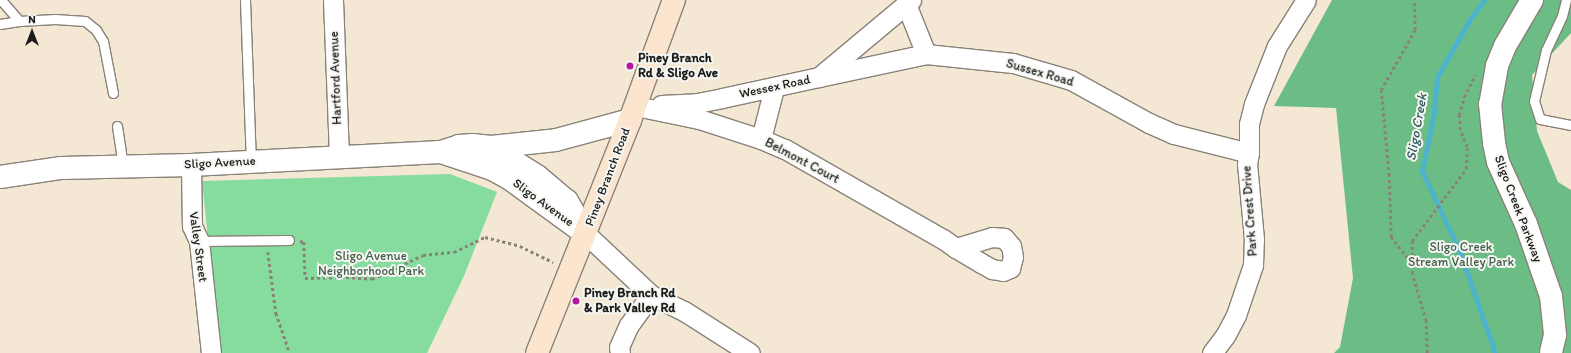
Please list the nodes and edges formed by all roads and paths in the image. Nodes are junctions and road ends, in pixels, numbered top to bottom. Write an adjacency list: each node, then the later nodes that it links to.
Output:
1 (1, 0): 10 (lane)
2 (245, 0): 24 (lane)
3 (333, 0): 23 (street, Hartford Avenue)
4 (674, 0): 16 (main road, Piney Branch Road)
5 (1306, 0): 22 (street, Park Crest Drive)
6 (1414, 0): 34 (path)
7 (1532, 0): 44 (street, Sligo Creek Parkway)
8 (1566, 0): 17 (lane)
9 (908, 2): 12 (street); 13 (street, Wessex Road)
10 (18, 21): 11 (lane); 15 (lane)
11 (0, 24)
12 (926, 54): 13 (street, Sussex Road); 22 (street, Sussex Road)
13 (819, 77): 14 (street, Wessex Road)
14 (774, 88): 16 (street, Wessex Road); 19 (street)
15 (113, 93)
16 (633, 113): 19 (street, Belmont Court); 20 (street); 29 (main road, Piney Branch Road)
17 (1571, 125)
18 (118, 126): 26 (lane)
19 (761, 139): 33 (street, Belmont Court)
20 (491, 147): 21 (street, Sligo Avenue); 29 (street, Sligo Avenue)
21 (441, 152): 23 (street, Sligo Avenue); 29 (street, Sligo Avenue)
22 (1249, 153): 42 (street, Park Crest Drive)
23 (339, 157): 24 (street, Sligo Avenue)
24 (251, 161): 25 (street, Sligo Avenue)
25 (191, 165): 26 (street, Sligo Avenue); 32 (street, Valley Street)
26 (123, 166): 28 (street, Sligo Avenue)
27 (1466, 170): 34 (path)
28 (0, 177)
29 (586, 234): 35 (main road, Piney Branch Road); 36 (street)
30 (267, 240): 31 (lane); 32 (lane); 38 (path)
31 (289, 240): 35 (path)
32 (199, 241): 37 (street, Valley Street)
33 (956, 248)
34 (1412, 264): 43 (path)
35 (571, 270): 39 (main road, Piney Branch Road)
36 (651, 295): 40 (street); 41 (street)
37 (211, 353)
38 (288, 353)
39 (537, 353)
40 (620, 353)
41 (750, 353)
42 (1212, 353)
43 (1427, 353)
44 (1551, 353)

